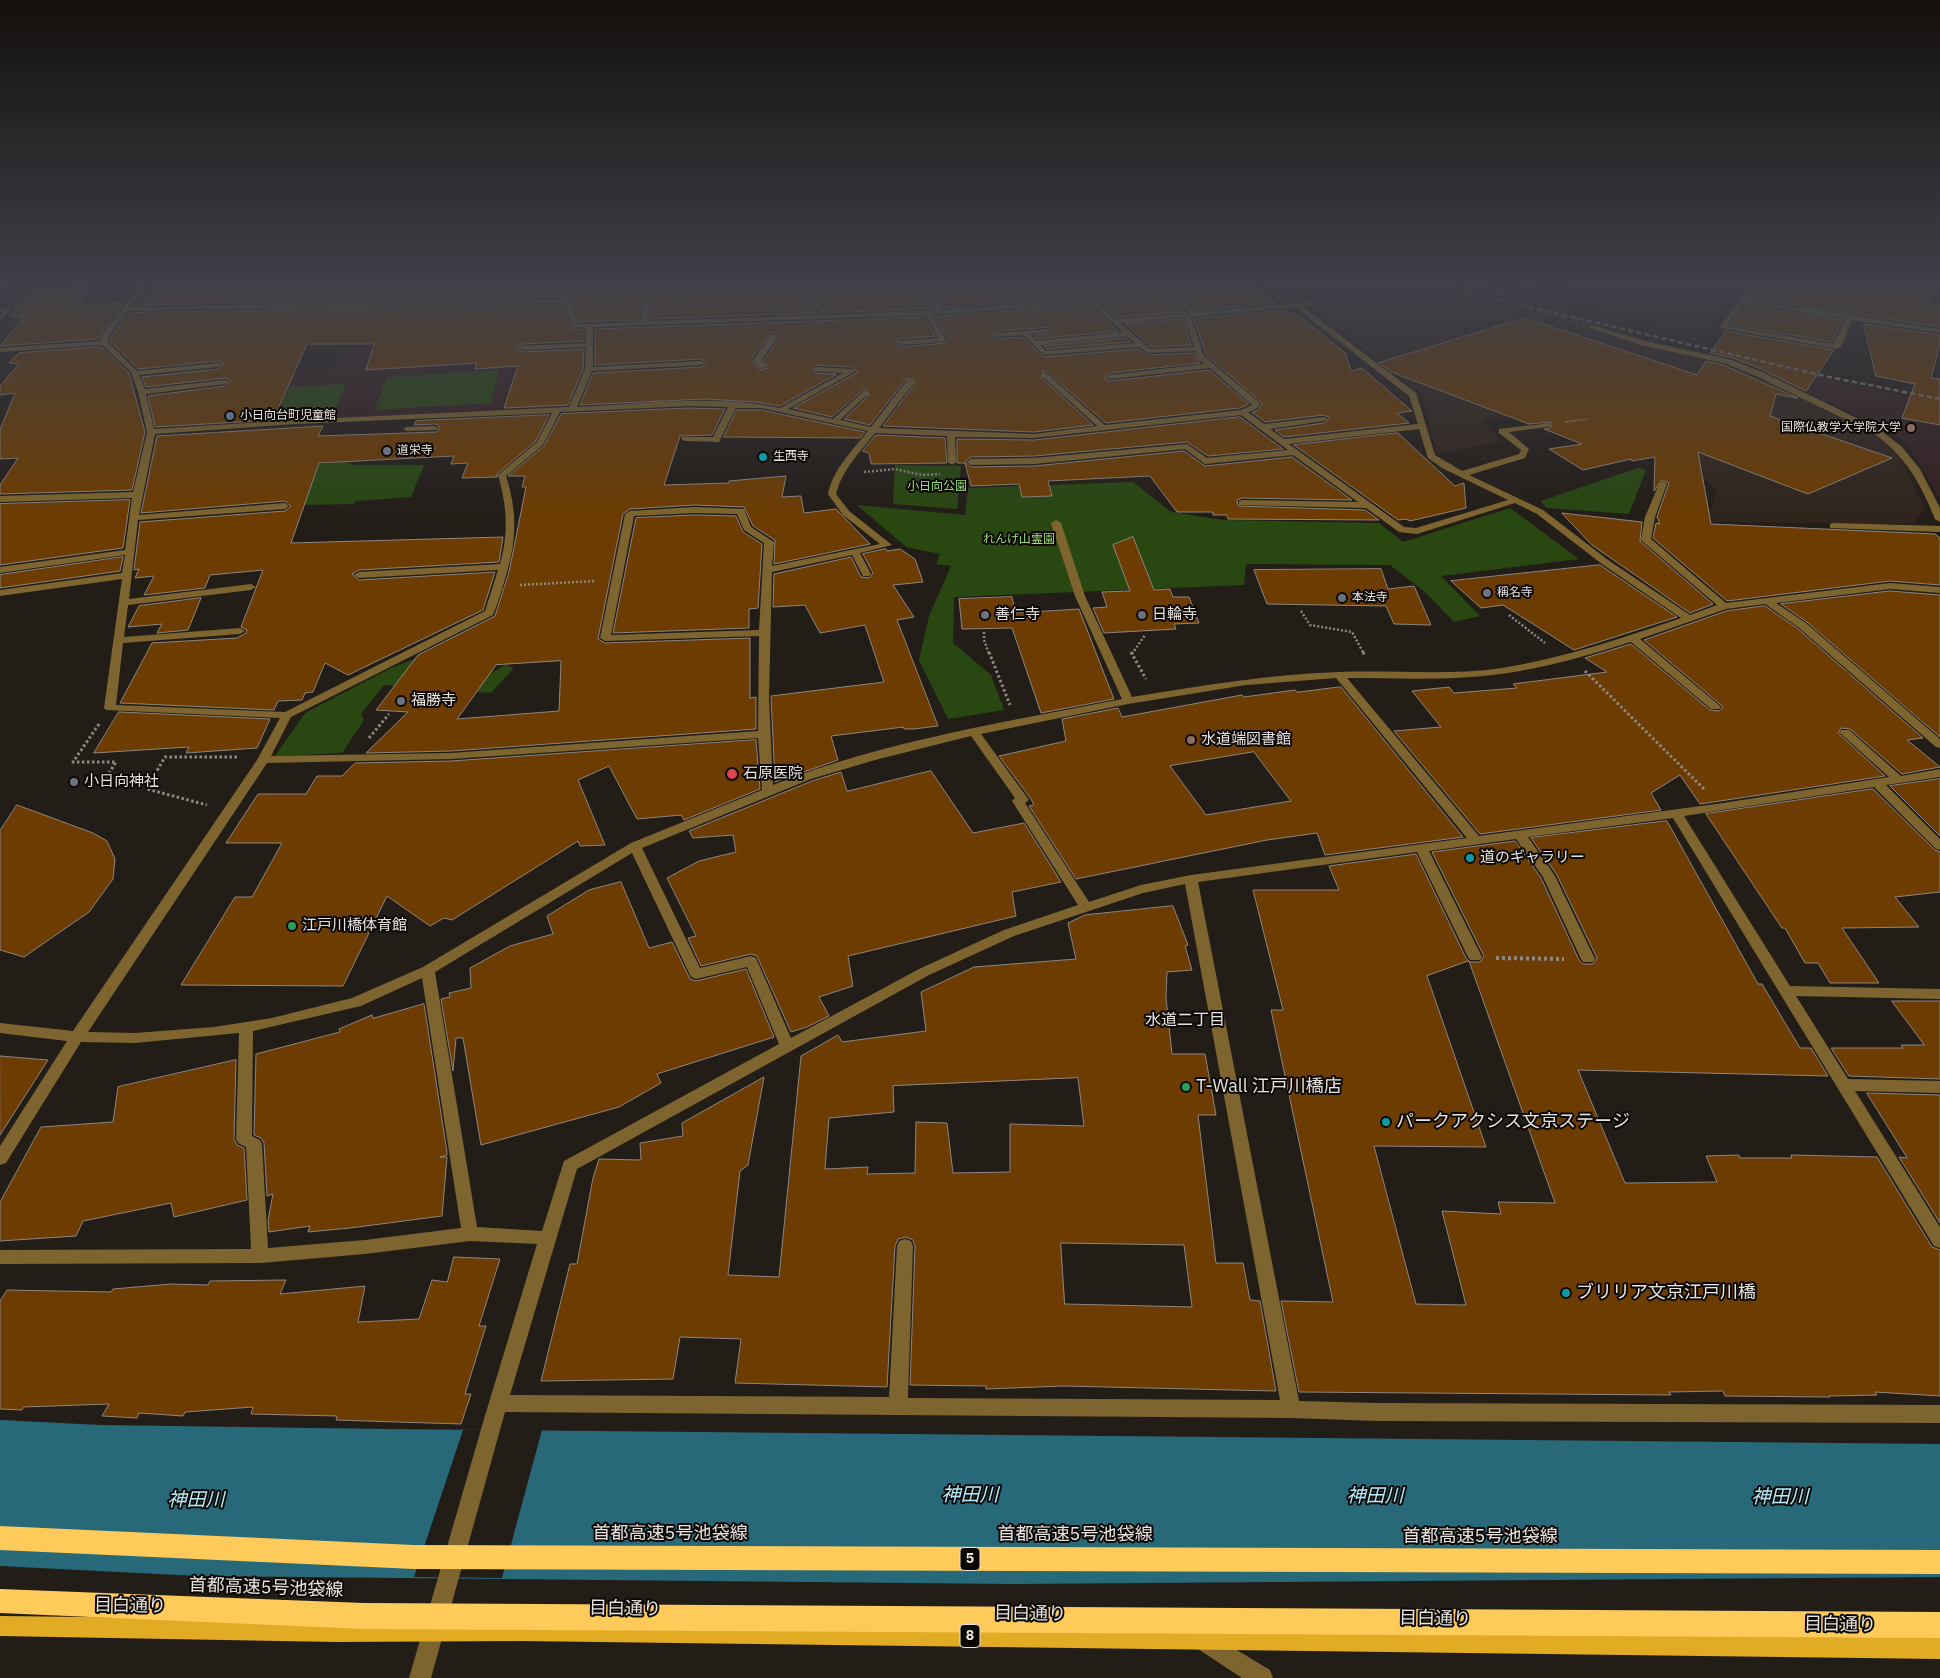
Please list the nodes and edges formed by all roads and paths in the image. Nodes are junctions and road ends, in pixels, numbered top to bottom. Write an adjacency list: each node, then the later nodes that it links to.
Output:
1 (122, 360): 13 (street)
2 (589, 360): 12 (street)
3 (757, 360): 10 (street)
4 (1204, 360): 9 (street)
5 (1368, 360): 28 (street)
6 (1723, 360): 51 (street)
7 (701, 363): 12 (street)
8 (218, 364): 13 (street)
9 (1212, 366): 15 (street); 24 (street)
10 (763, 367)
11 (818, 369): 22 (street)
12 (589, 370): 21 (street)
13 (135, 373): 18 (street)
14 (1046, 375): 31 (street)
15 (1110, 377)
16 (225, 382): 18 (street)
17 (910, 382): 33 (street)
18 (142, 392): 34 (street)
19 (864, 393): 26 (street)
20 (733, 406): 21 (street); 22 (street); 36 (street)
21 (572, 410): 23 (street)
22 (781, 410): 26 (street)
23 (557, 411): 34 (street); 57 (street)
24 (1243, 412): 29 (street); 31 (street)
25 (1324, 419): 29 (street)
26 (835, 421): 33 (street)
27 (1547, 425): 42 (street)
28 (1422, 426): 37 (street); 42 (street)
29 (1263, 427): 37 (street)
30 (434, 428): 32 (street)
31 (1103, 428): 35 (street)
32 (407, 429)
33 (874, 430): 35 (street); 56 (street)
34 (151, 432): 44 (street)
35 (951, 435): 39 (street)
36 (685, 439)
37 (1282, 442): 38 (street)
38 (1295, 452): 40 (street); 48 (street)
39 (952, 462): 41 (path)
40 (971, 462)
41 (895, 469)
42 (1462, 474): 46 (street)
43 (1663, 484): 70 (street)
44 (137, 495): 45 (street); 50 (street)
45 (0, 499)
46 (1516, 500): 48 (street); 73 (street)
47 (1242, 503): 48 (street)
48 (1368, 505)
49 (285, 506): 50 (street)
50 (134, 518): 55 (street)
51 (1940, 519)
52 (1056, 523): 85 (street)
53 (1832, 526): 54 (street)
54 (1940, 530)
55 (129, 552): 58 (street); 62 (street)
56 (855, 552): 59 (street); 61 (street)
57 (504, 567): 60 (street); 65 (street)
58 (0, 570)
59 (768, 570): 63 (street); 75 (street)
60 (359, 574)
61 (866, 574)
62 (126, 575): 67 (street); 69 (street)
63 (617, 580): 65 (path); 75 (street)
64 (250, 587): 69 (street)
65 (498, 587): 89 (street)
66 (1940, 590): 68 (street)
67 (0, 593)
68 (1766, 600): 70 (street); 93 (street)
69 (123, 603): 79 (street)
70 (1724, 606): 73 (street)
71 (1300, 611): 81 (path)
72 (1509, 615): 80 (path)
73 (1690, 619): 78 (street)
74 (240, 631): 79 (street)
75 (764, 632): 92 (street)
76 (984, 632): 88 (path)
77 (1145, 635): 84 (path)
78 (1633, 638): 82 (street); 86 (street)
79 (120, 640): 87 (street)
80 (1552, 648)
81 (1365, 657)
82 (1570, 657): 83 (street); 101 (path)
83 (1339, 675): 85 (street); 104 (street)
84 (1150, 686)
85 (1128, 701): 90 (street)
86 (1715, 707)
87 (110, 708): 89 (street); 96 (path)
88 (1013, 712)
89 (287, 715): 94 (street)
90 (974, 732): 99 (street); 109 (street)
91 (1844, 732): 97 (street)
92 (763, 734): 94 (street); 99 (street)
93 (1940, 745)
94 (264, 758): 96 (path); 117 (street)
95 (1940, 773): 97 (street)
96 (152, 779): 100 (path)
97 (1898, 780): 98 (street)
98 (1876, 783): 101 (street); 106 (street)
99 (768, 791): 105 (street)
100 (198, 802)
101 (1723, 807): 102 (street)
102 (1676, 813): 103 (street); 113 (street)
103 (1520, 834): 104 (street); 111 (street)
104 (1475, 840): 107 (street)
105 (635, 846): 112 (street); 118 (street)
106 (1940, 846)
107 (1421, 847): 108 (street); 110 (street)
108 (1191, 879): 109 (street); 129 (street)
109 (1085, 906): 118 (street)
110 (1475, 957): 111 (path)
111 (1588, 959)
112 (428, 970): 115 (street); 122 (street)
113 (1787, 991): 114 (street); 119 (street)
114 (1940, 994)
115 (246, 1027): 117 (street); 126 (street)
116 (0, 1028): 117 (street)
117 (77, 1037): 121 (street)
118 (787, 1046): 123 (street)
119 (1846, 1085): 120 (street); 124 (street)
120 (1940, 1087)
121 (0, 1159)
122 (470, 1234): 123 (street); 126 (street)
123 (548, 1238): 130 (street)
124 (1940, 1241)
125 (904, 1246): 128 (street)
126 (260, 1256): 127 (street)
127 (0, 1258)
128 (898, 1407): 129 (street); 130 (street)
129 (1291, 1409): 131 (street)
130 (495, 1411): 137 (street)
131 (1940, 1414)
132 (0, 1538): 133 (highway, 首都高速5号池袋線 / 5)
133 (1940, 1562)
134 (0, 1601): 135 (highway, 首都高速5号池袋線)
135 (1940, 1625)
136 (0, 1626): 137 (main road, 目白通り / 8)
137 (433, 1630): 138 (main road, 目白通り / 8); 140 (street)
138 (1201, 1639): 139 (main road, 目白通り / 8); 141 (street)
139 (1940, 1648)
140 (420, 1678)
141 (1262, 1678)

